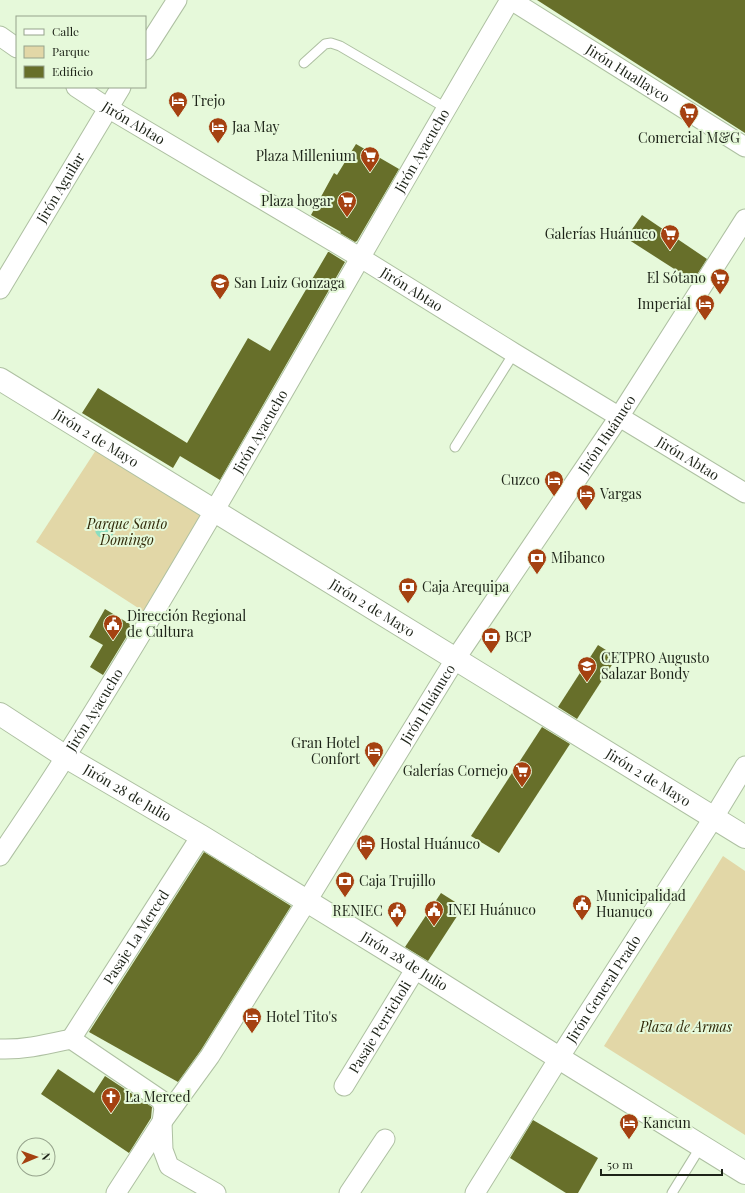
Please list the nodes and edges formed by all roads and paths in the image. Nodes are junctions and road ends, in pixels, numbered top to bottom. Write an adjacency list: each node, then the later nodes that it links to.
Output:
1 (177, 0): 5 (street)
2 (511, 0): 10 (street, Jirón Ayacucho); 11 (street, Jirón Huallayco)
3 (0, 36): 4 (street)
4 (16, 47)
5 (146, 48)
6 (304, 63): 10 (lane)
7 (78, 88): 9 (street, Jirón Abtao)
8 (120, 88): 9 (street, Jirón Aguilar)
9 (108, 108): 13 (street, Jirón Abtao); 14 (street, Jirón Aguilar)
10 (446, 108): 13 (street, Jirón Ayacucho)
11 (745, 147)
12 (744, 222): 17 (street, Jirón Huánuco)
13 (361, 258): 15 (street, Jirón Abtao); 20 (street, Jirón Ayacucho)
14 (0, 289)
15 (514, 353): 17 (street, Jirón Abtao); 18 (lane)
16 (0, 379): 20 (street, Jirón 2 de Mayo)
17 (619, 417): 19 (street, Jirón Abtao); 21 (street, Jirón Huánuco)
18 (455, 447)
19 (745, 494)
20 (215, 511): 21 (street, Jirón 2 de Mayo); 23 (street, Jirón Ayacucho)
21 (456, 658): 25 (street, Jirón 2 de Mayo); 29 (street, Jirón Huánuco)
22 (0, 714): 23 (street, Jirón 28 de Julio)
23 (66, 757): 26 (street, Jirón 28 de Julio); 28 (street, Jirón Ayacucho)
24 (745, 766): 25 (street, Jirón General Prado)
25 (714, 818): 27 (street, Jirón 2 de Mayo); 33 (street, Jirón General Prado)
26 (201, 836): 29 (street, Jirón 28 de Julio); 31 (street, Pasaje La Merced)
27 (745, 837)
28 (0, 856)
29 (307, 902): 30 (street, Jirón 28 de Julio); 35 (street, Jirón Huánuco)
30 (416, 968): 33 (street, Jirón 28 de Julio); 34 (street, Pasaje Perricholi)
31 (71, 1039): 32 (street); 35 (street)
32 (0, 1049)
33 (559, 1058): 37 (street, Jirón 28 de Julio); 42 (street, Jirón General Prado)
34 (344, 1086)
35 (162, 1122): 39 (street, Jirón Huánuco); 40 (street)
36 (385, 1140): 41 (street)
37 (701, 1146): 38 (street, Jirón 28 de Julio); 43 (lane)
38 (745, 1173)
39 (116, 1193)
40 (216, 1193)
41 (350, 1193)
42 (475, 1193)
43 (672, 1193)

